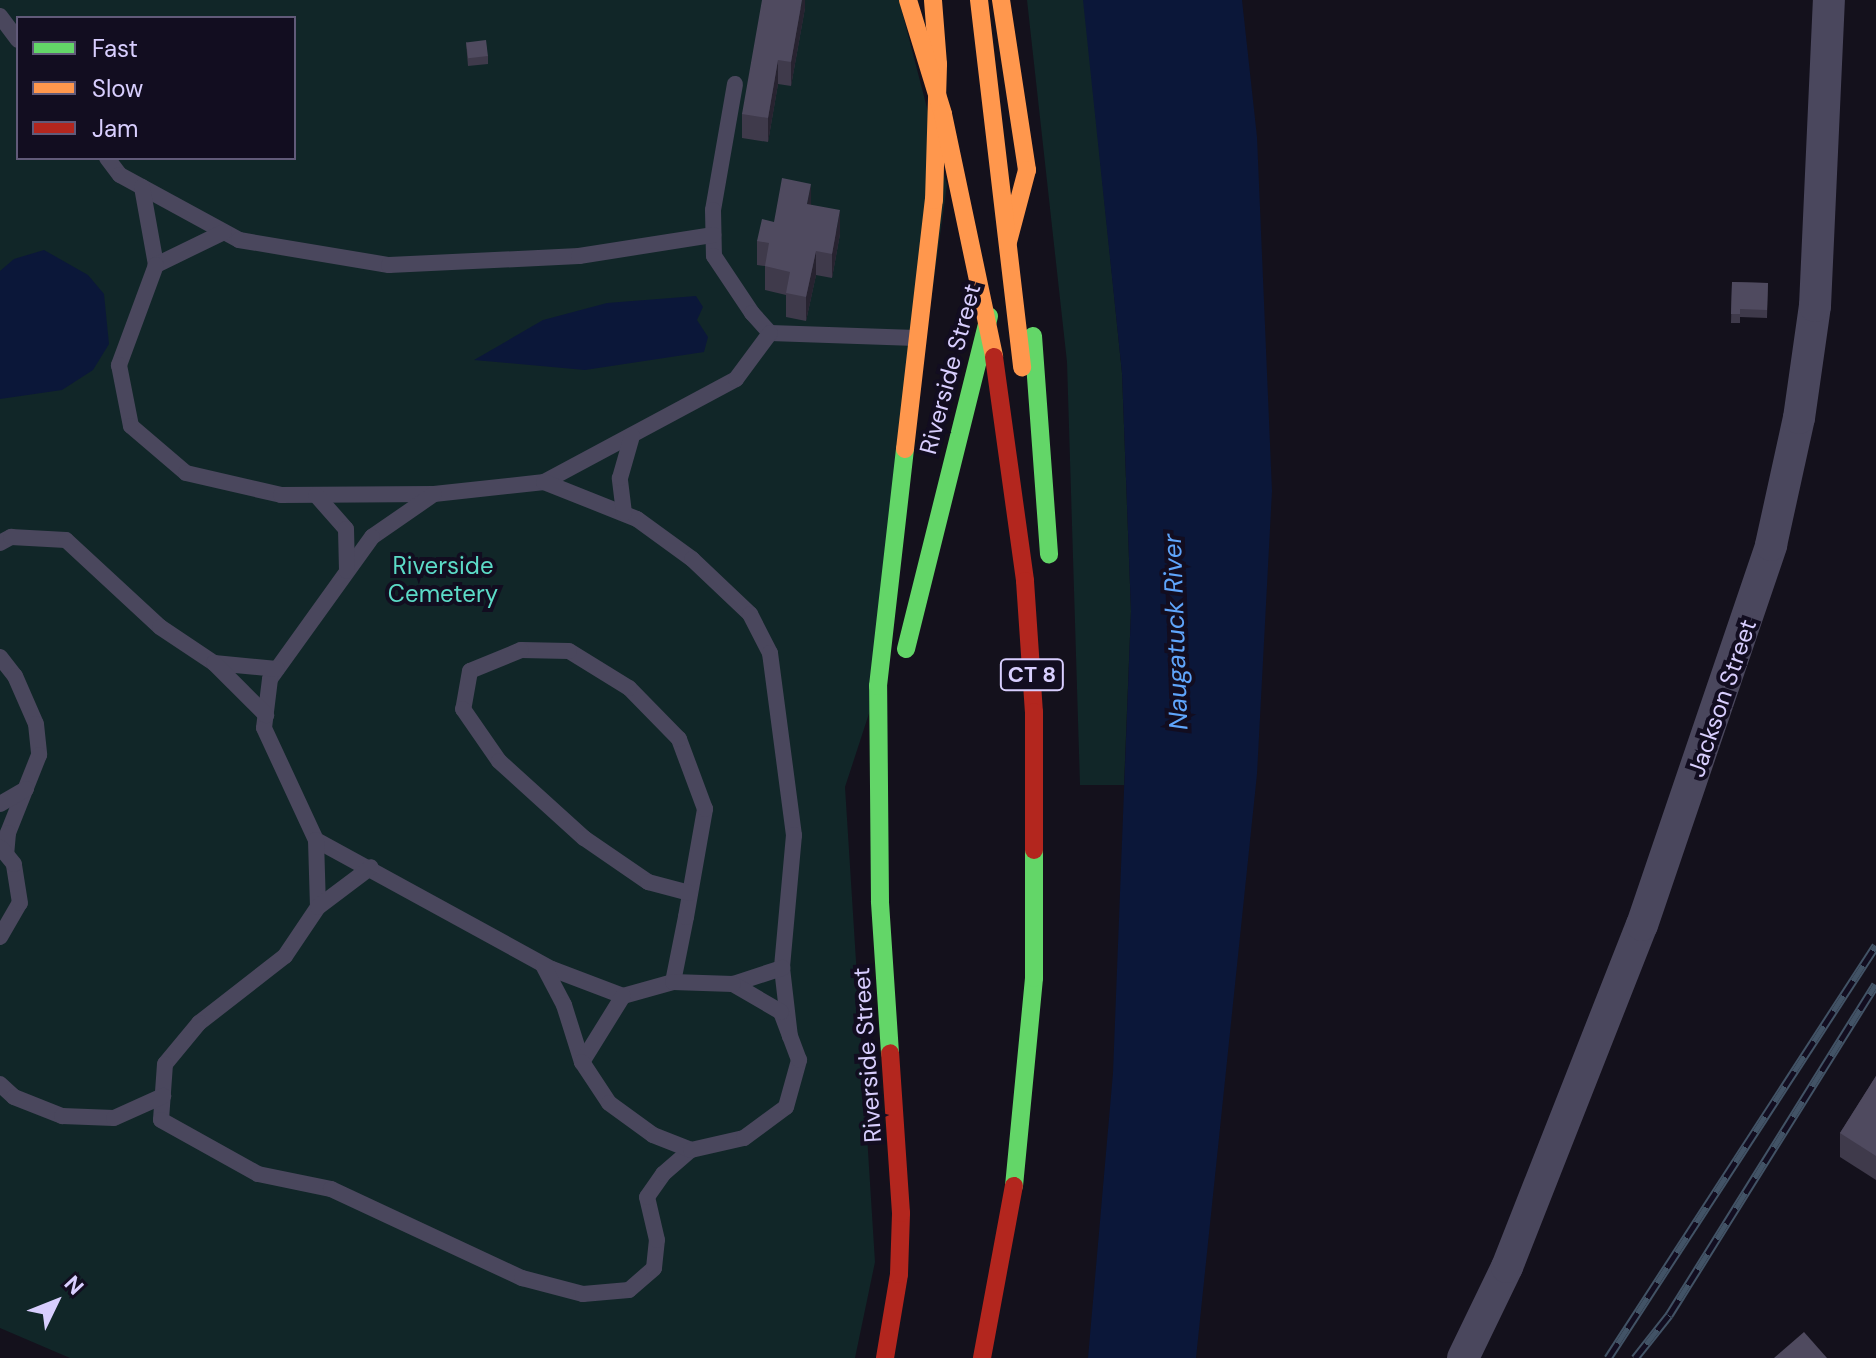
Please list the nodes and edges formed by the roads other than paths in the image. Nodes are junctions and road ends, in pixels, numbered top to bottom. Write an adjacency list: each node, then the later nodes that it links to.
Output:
1 (908, 0): 44 (main road, CT 8, bridge)
2 (930, 0): 11 (main road); 18 (main road, Riverside Street)
3 (979, 0): 19 (main road, bridge)
4 (992, 0): 27 (main road, bridge)
5 (1001, 0): 33 (main road, Riverside Street)
6 (1829, 0): 56 (street, Jackson Street)
7 (0, 16): 8 (lane)
8 (16, 37)
9 (735, 84): 15 (lane)
10 (109, 160): 12 (lane)
11 (974, 162)
12 (142, 187): 14 (lane); 16 (lane)
13 (982, 191): 19 (main road, CT 8, bridge)
14 (224, 232): 15 (lane); 16 (lane)
15 (713, 235): 17 (lane)
16 (156, 265): 23 (lane)
17 (770, 333): 18 (lane); 20 (lane)
18 (918, 338): 33 (main road, Riverside Street)
19 (1020, 338): 55 (main road, CT 8, bridge)
20 (632, 436): 21 (lane); 24 (lane)
21 (544, 482): 22 (lane); 24 (lane)
22 (434, 494): 23 (lane); 26 (lane)
23 (316, 495): 26 (lane)
24 (624, 513): 43 (lane)
25 (0, 543): 29 (lane)
26 (347, 571): 31 (lane)
27 (1050, 576)
28 (0, 657): 34 (lane)
29 (214, 663): 31 (lane); 32 (lane)
30 (1051, 667): 44 (main road, bridge)
31 (277, 669): 32 (lane)
32 (266, 715): 36 (lane)
33 (878, 747): 53 (main road, Riverside Street)
34 (26, 789): 35 (lane); 37 (lane)
35 (0, 804)
36 (316, 840): 38 (lane); 40 (lane)
37 (3, 850): 41 (lane)
38 (371, 867): 40 (lane); 42 (lane)
39 (690, 893): 39 (lane); 45 (lane)
40 (318, 907): 51 (lane)
41 (0, 937)
42 (543, 965): 47 (lane); 49 (lane)
43 (782, 968): 46 (lane); 48 (lane)
44 (1034, 978): 54 (main road, CT 8, bridge)
45 (673, 982): 46 (lane); 47 (lane)
46 (733, 984): 48 (lane)
47 (623, 996): 49 (lane)
48 (790, 1037): 52 (lane)
49 (582, 1062): 52 (lane)
50 (0, 1084): 51 (lane)
51 (163, 1096): 52 (lane)
52 (691, 1150)
53 (885, 1358)
54 (982, 1358)
55 (995, 1358)
56 (1463, 1358)

